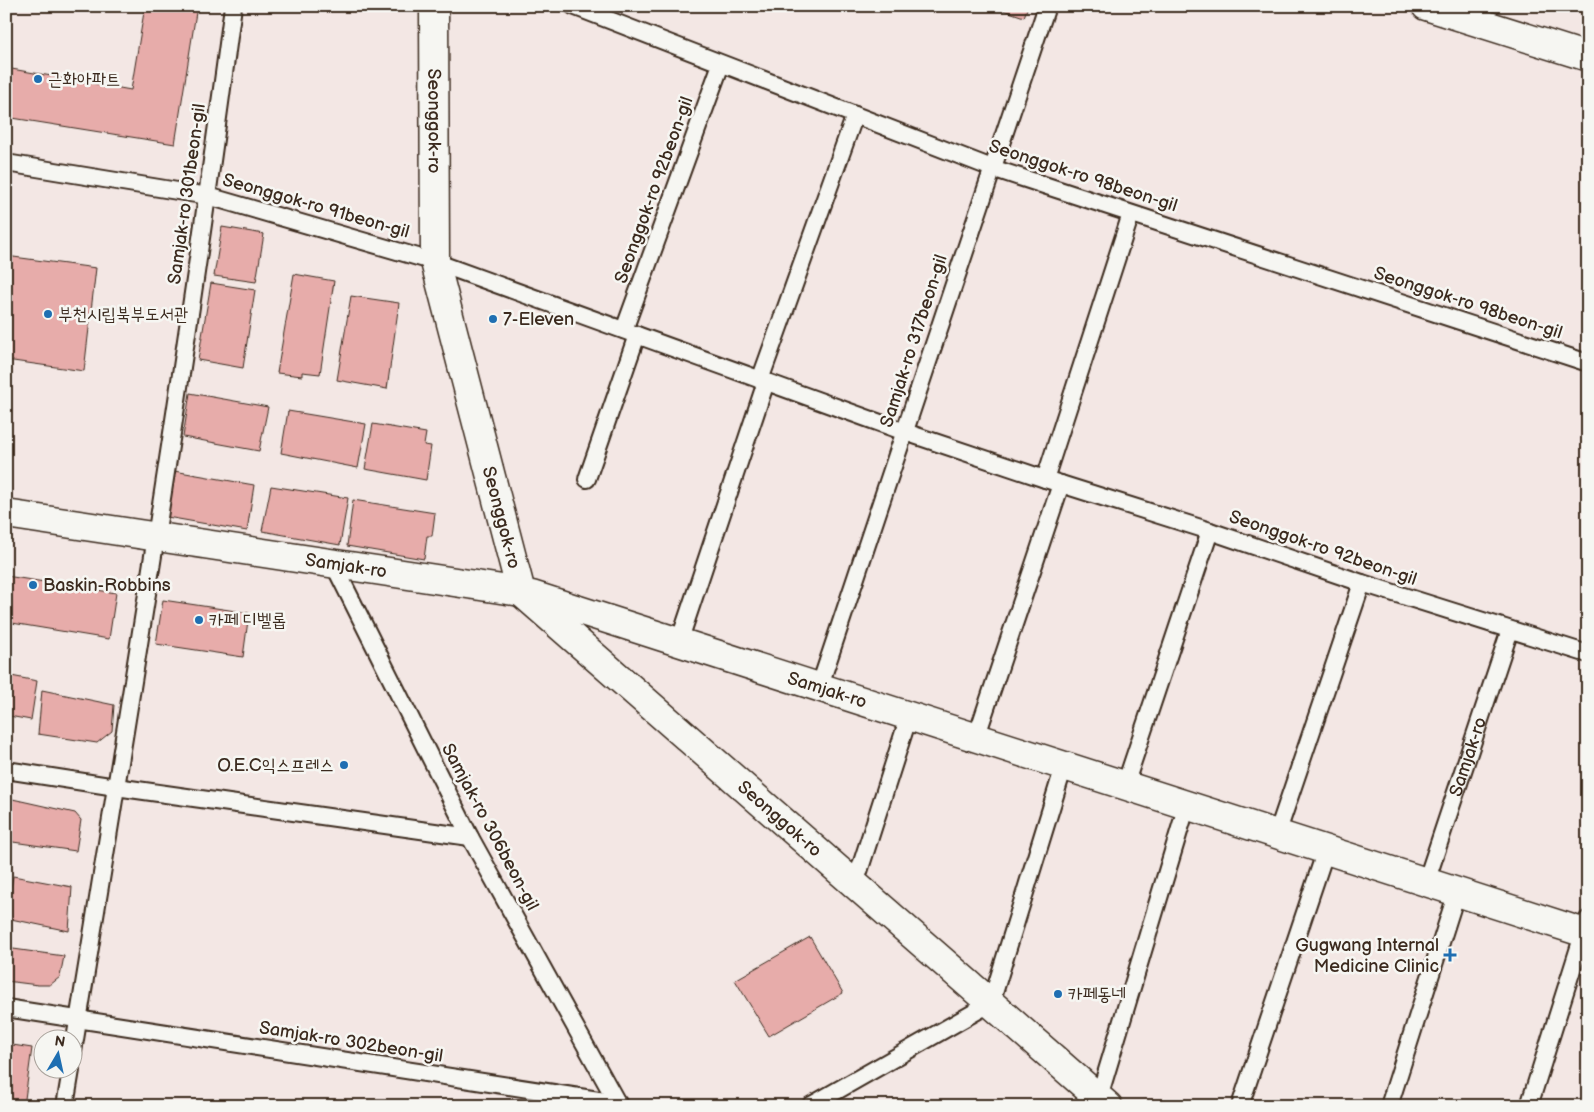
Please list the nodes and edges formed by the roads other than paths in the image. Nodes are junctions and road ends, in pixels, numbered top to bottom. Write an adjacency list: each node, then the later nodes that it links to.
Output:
1 (233, 6): 11 (lane, Samjak-ro 301beon-gil)
2 (434, 6): 13 (street, Seonggok-ro)
3 (573, 6): 7 (lane, Seonggok-ro 98beon-gil)
4 (1047, 6): 10 (lane, Samjak-ro 317beon-gil)
5 (1426, 6): 6 (street)
6 (1588, 57)
7 (721, 64): 8 (lane, Seonggok-ro 98beon-gil); 14 (lane, Seonggok-ro 92beon-gil)
8 (854, 115): 10 (lane, Seonggok-ro 98beon-gil); 16 (lane)
9 (6, 163): 11 (lane, Seonggok-ro 91beon-gil)
10 (992, 168): 12 (lane, Seonggok-ro 98beon-gil); 17 (lane, Samjak-ro 317beon-gil)
11 (208, 196): 13 (lane, Seonggok-ro 91beon-gil); 23 (lane, Samjak-ro 301beon-gil)
12 (1131, 214): 15 (lane, Seonggok-ro 98beon-gil); 19 (lane)
13 (435, 262): 14 (lane, Seonggok-ro 92beon-gil); 26 (street, Seonggok-ro)
14 (630, 332): 16 (lane, Seonggok-ro 92beon-gil); 18 (lane, Seonggok-ro 92beon-gil)
15 (1588, 363)
16 (763, 381): 17 (lane, Seonggok-ro 92beon-gil); 28 (lane)
17 (904, 432): 19 (lane, Seonggok-ro 92beon-gil); 30 (lane, Samjak-ro 317beon-gil)
18 (587, 479)
19 (1045, 479): 20 (lane, Seonggok-ro 92beon-gil)
20 (1061, 484): 22 (lane, Seonggok-ro 92beon-gil); 32 (lane)
21 (6, 514): 23 (street, Samjak-ro)
22 (1210, 531): 25 (lane, Seonggok-ro 92beon-gil); 35 (lane)
23 (157, 536): 24 (street, Samjak-ro); 36 (lane)
24 (333, 563): 26 (street, Samjak-ro); 39 (lane, Samjak-ro 306beon-gil)
25 (1362, 583): 27 (lane, Seonggok-ro 92beon-gil); 38 (lane)
26 (521, 592): 28 (street, Samjak-ro); 42 (street, Seonggok-ro)
27 (1510, 630): 29 (lane, Seonggok-ro 92beon-gil); 41 (lane, Samjak-ro)
28 (679, 642): 30 (street, Samjak-ro)
29 (1588, 654)
30 (819, 688): 31 (street, Samjak-ro)
31 (909, 716): 32 (street, Samjak-ro); 42 (lane)
32 (976, 738): 33 (street, Samjak-ro)
33 (1064, 766): 35 (street, Samjak-ro); 45 (lane)
34 (6, 770): 36 (lane)
35 (1125, 786): 37 (street, Samjak-ro)
36 (116, 787): 39 (lane); 47 (lane)
37 (1187, 805): 38 (street, Samjak-ro); 50 (lane, Seonggok-ro)
38 (1277, 834): 40 (street, Samjak-ro)
39 (470, 837): 51 (lane, Samjak-ro 306beon-gil)
40 (1326, 850): 41 (street, Samjak-ro); 54 (lane)
41 (1426, 882): 43 (street, Samjak-ro)
42 (855, 884): 45 (street, Seonggok-ro)
43 (1457, 892): 44 (street, Samjak-ro); 55 (lane)
44 (1586, 928): 56 (lane)
45 (991, 1003): 50 (street, Seonggok-ro); 53 (lane)
46 (6, 1008): 47 (lane, Samjak-ro 302beon-gil)
47 (79, 1020): 48 (lane); 51 (lane, Samjak-ro 302beon-gil)
48 (77, 1030)
49 (69, 1080): 52 (lane)
50 (1103, 1102)
51 (618, 1104)
52 (65, 1106)
53 (810, 1106)
54 (1240, 1106)
55 (1389, 1106)
56 (1529, 1106)

